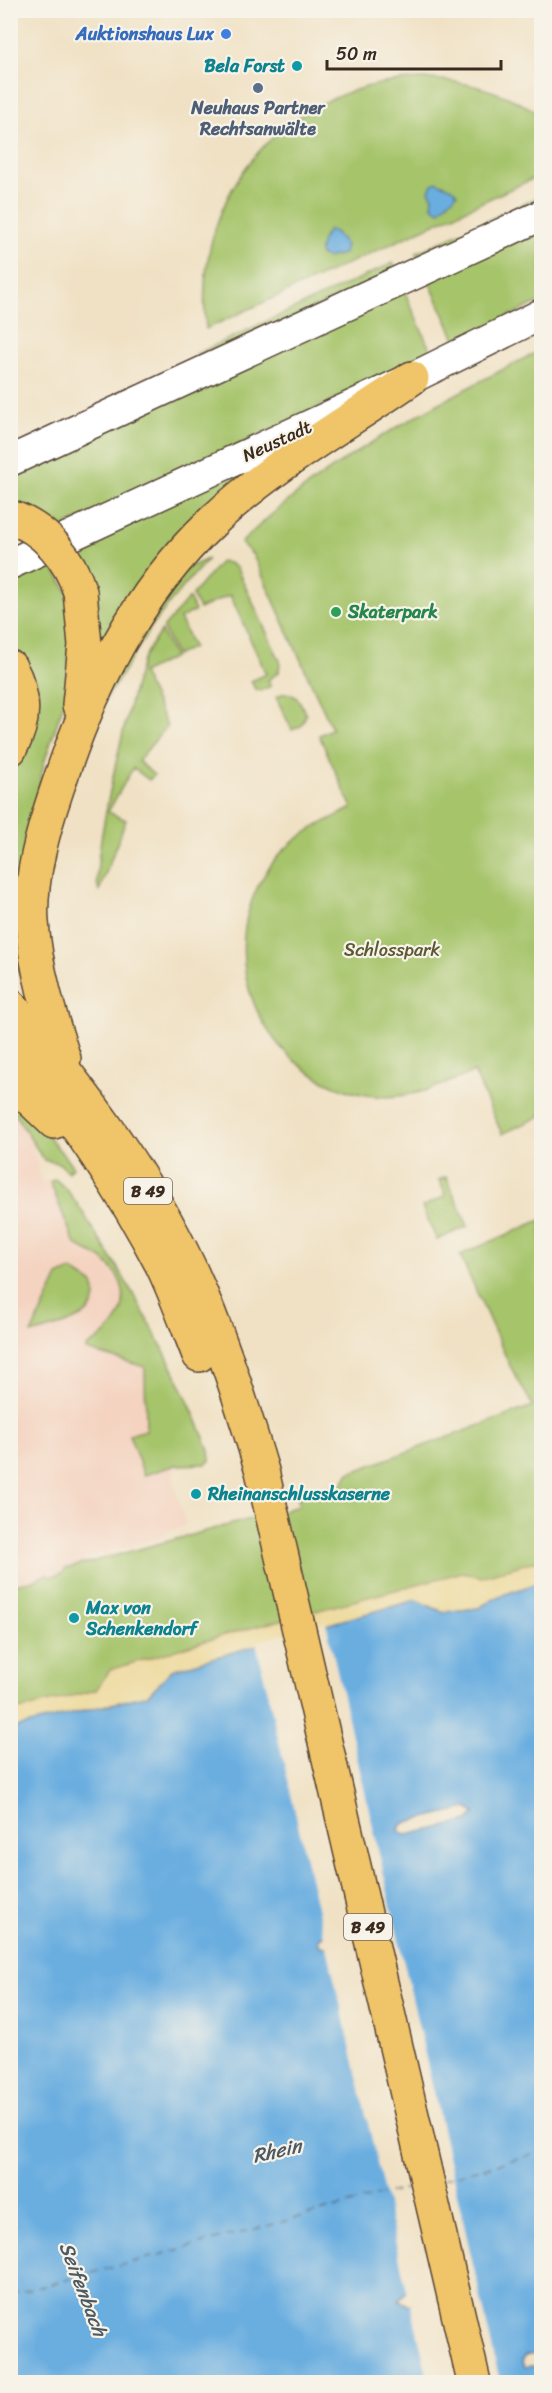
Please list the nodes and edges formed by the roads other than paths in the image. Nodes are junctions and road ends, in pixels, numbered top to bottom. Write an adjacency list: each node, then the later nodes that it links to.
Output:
1 (542, 215): 4 (street)
2 (542, 314): 3 (street, Neustadt)
3 (412, 378): 6 (street, Neustadt); 8 (main road)
4 (10, 461)
5 (10, 517): 8 (main road, bridge)
6 (10, 564)
7 (10, 667): 9 (main road)
8 (75, 734): 12 (main road)
9 (10, 748)
10 (10, 1005): 12 (main road, B 49)
11 (10, 1038): 14 (main road, B 49)
12 (69, 1075): 15 (main road, B 49)
13 (10, 1080): 14 (main road)
14 (111, 1178): 15 (main road, B 49)
15 (198, 1321): 16 (main road, B 49)
16 (253, 1474): 17 (main road, B 49); 18 (main road, B 49)
17 (453, 2382)
18 (474, 2382)

